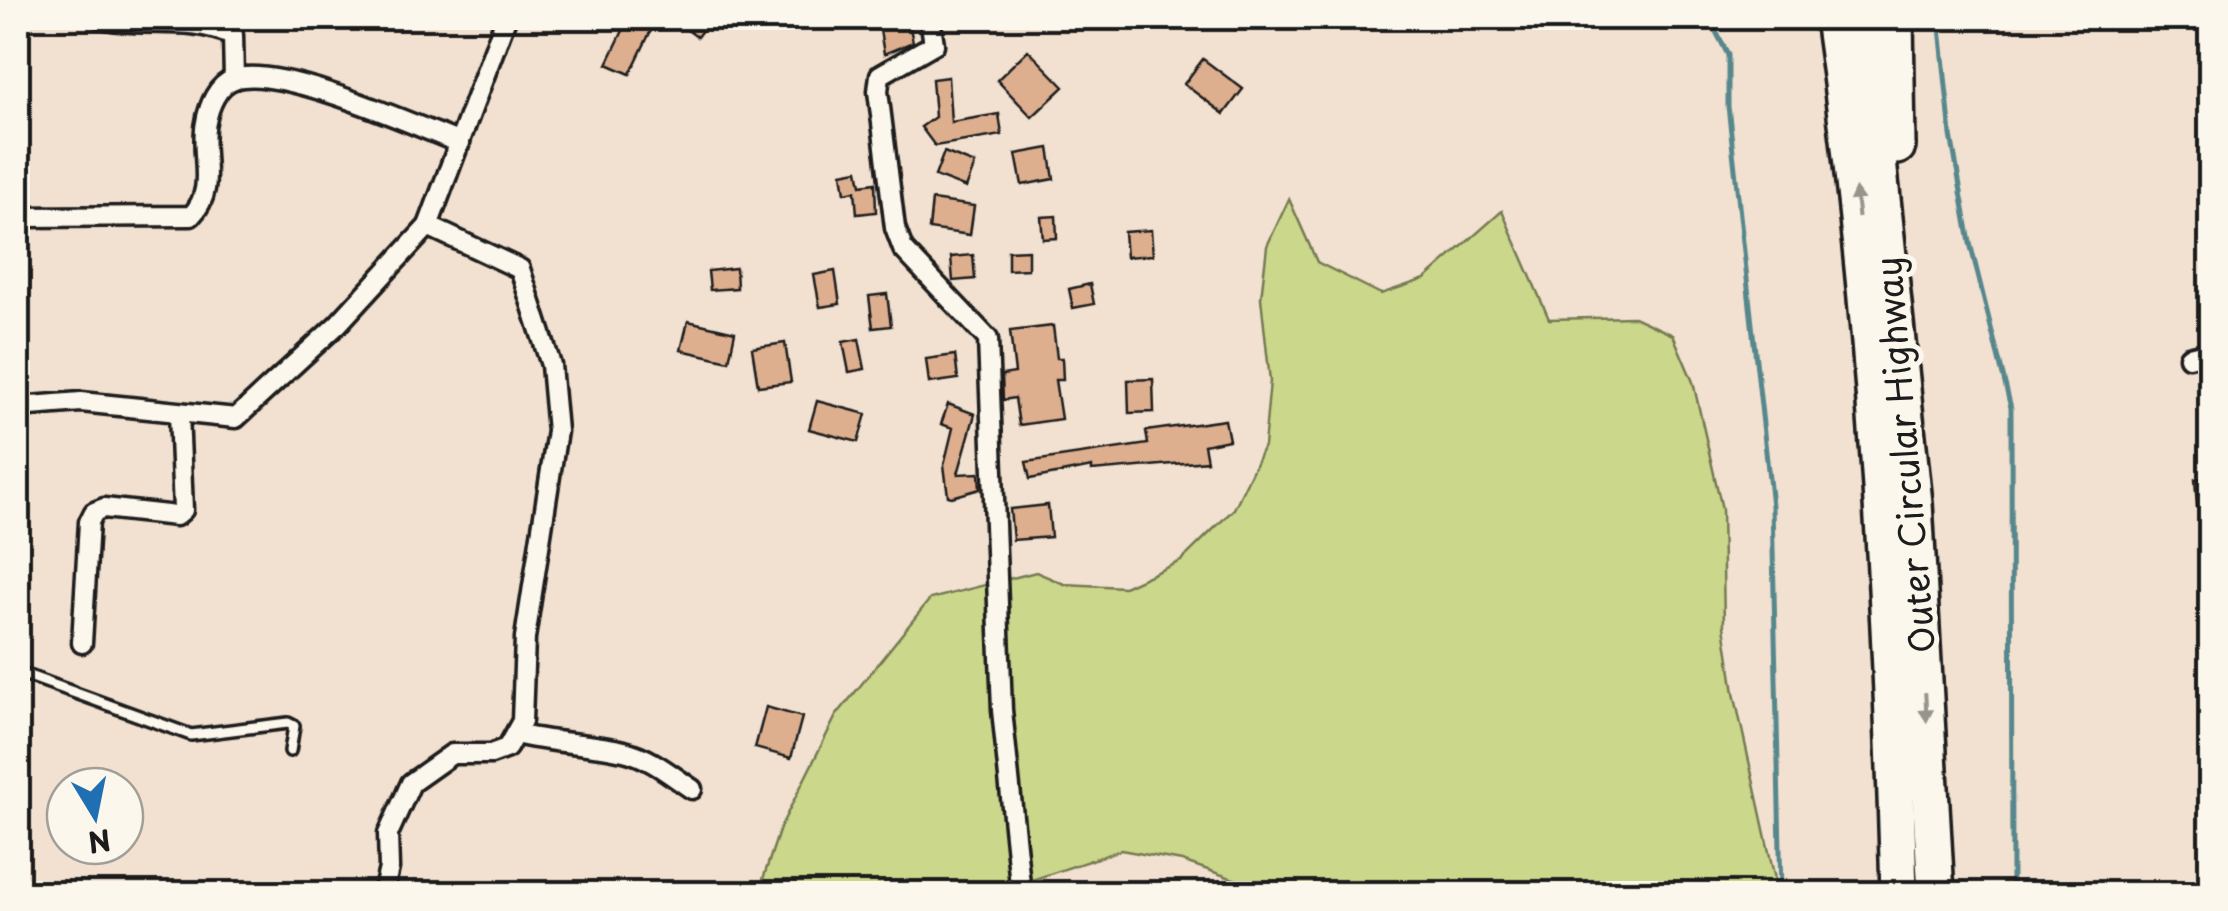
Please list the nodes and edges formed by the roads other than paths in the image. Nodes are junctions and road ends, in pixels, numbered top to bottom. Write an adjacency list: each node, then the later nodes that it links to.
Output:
1 (102, 18): 8 (street)
2 (506, 18): 9 (street)
3 (930, 18): 24 (street)
4 (1811, 18): 10 (highway)
5 (1832, 18): 10 (highway, Outer Circular Highway)
6 (1862, 18): 13 (highway, Outer Circular Highway)
7 (1895, 18): 13 (highway)
8 (234, 79): 9 (street); 11 (street)
9 (460, 143): 12 (street)
10 (1852, 146): 25 (highway, Outer Circular Highway, one-way to 10)
11 (18, 217)
12 (428, 226): 17 (street); 20 (street)
13 (1899, 342): 26 (highway, Outer Circular Highway, one-way to 26)
14 (2210, 352): 15 (street)
15 (2189, 357)
16 (18, 406): 17 (street)
17 (179, 413): 18 (street)
18 (82, 643)
19 (18, 672): 21 (lane)
20 (511, 741): 22 (street); 23 (street)
21 (290, 751)
22 (692, 790)
23 (383, 894)
24 (1021, 894)
25 (1899, 894)
26 (1936, 894)

